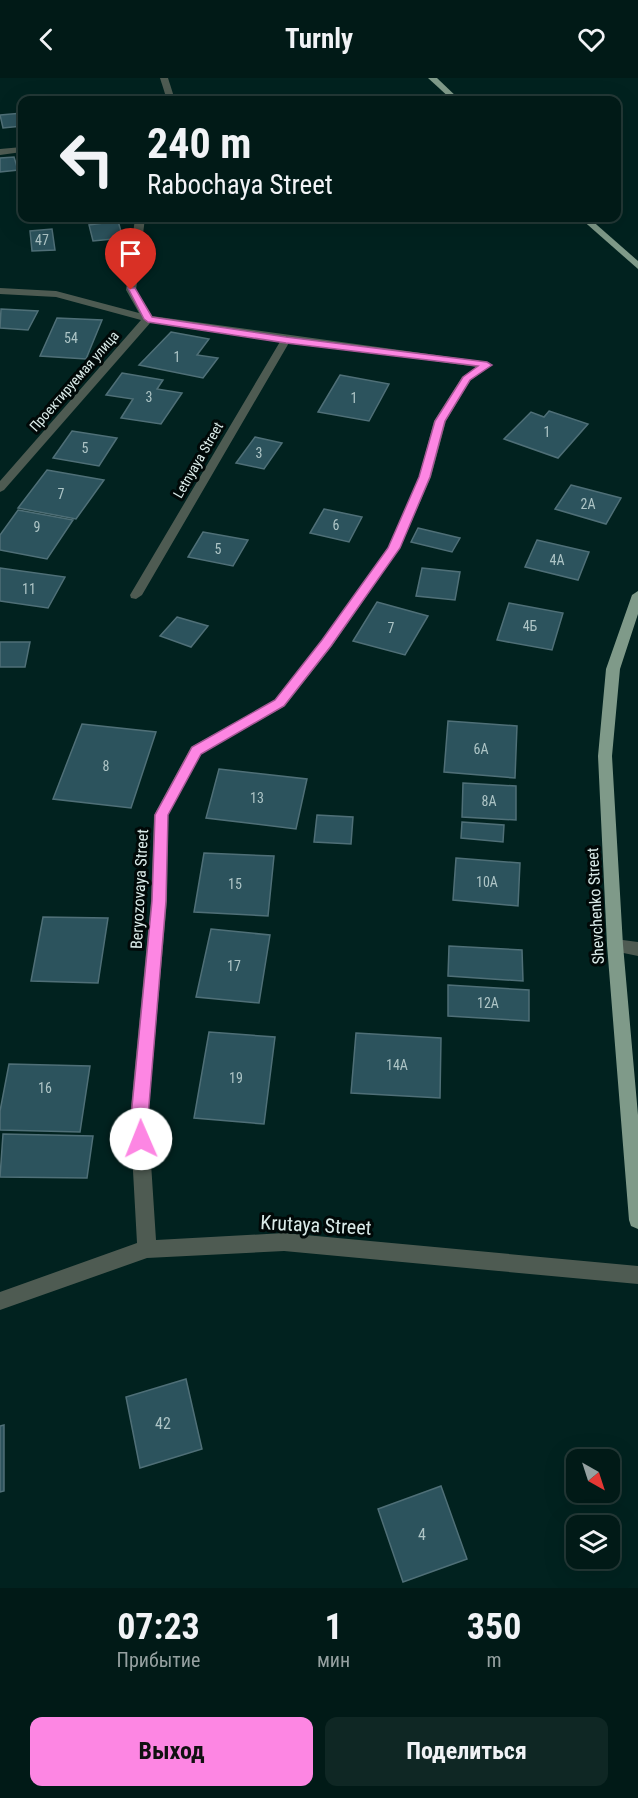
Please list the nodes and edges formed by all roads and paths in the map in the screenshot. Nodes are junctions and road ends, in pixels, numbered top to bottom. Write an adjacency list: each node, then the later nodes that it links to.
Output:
1 (164, 78): 3 (street)
2 (432, 78): 4 (main road)
3 (170, 96)
4 (452, 96)
5 (18, 150): 6 (street)
6 (0, 152)
7 (140, 222): 11 (street)
8 (589, 222): 9 (main road)
9 (638, 266)
10 (0, 291): 11 (street)
11 (148, 319): 12 (street); 13 (street, Проектируемая улица)
12 (286, 340): 14 (street, Letnyaya Street); 19 (street, Beryozovaya Street)
13 (0, 488)
14 (136, 595)
15 (638, 595): 16 (main road, Shevchenko Street)
16 (615, 945): 17 (street); 18 (main road, Shevchenko Street)
17 (638, 950)
18 (638, 1220)
19 (147, 1249): 20 (street, Krutaya Street); 21 (street, Krutaya Street)
20 (638, 1275)
21 (0, 1301)

